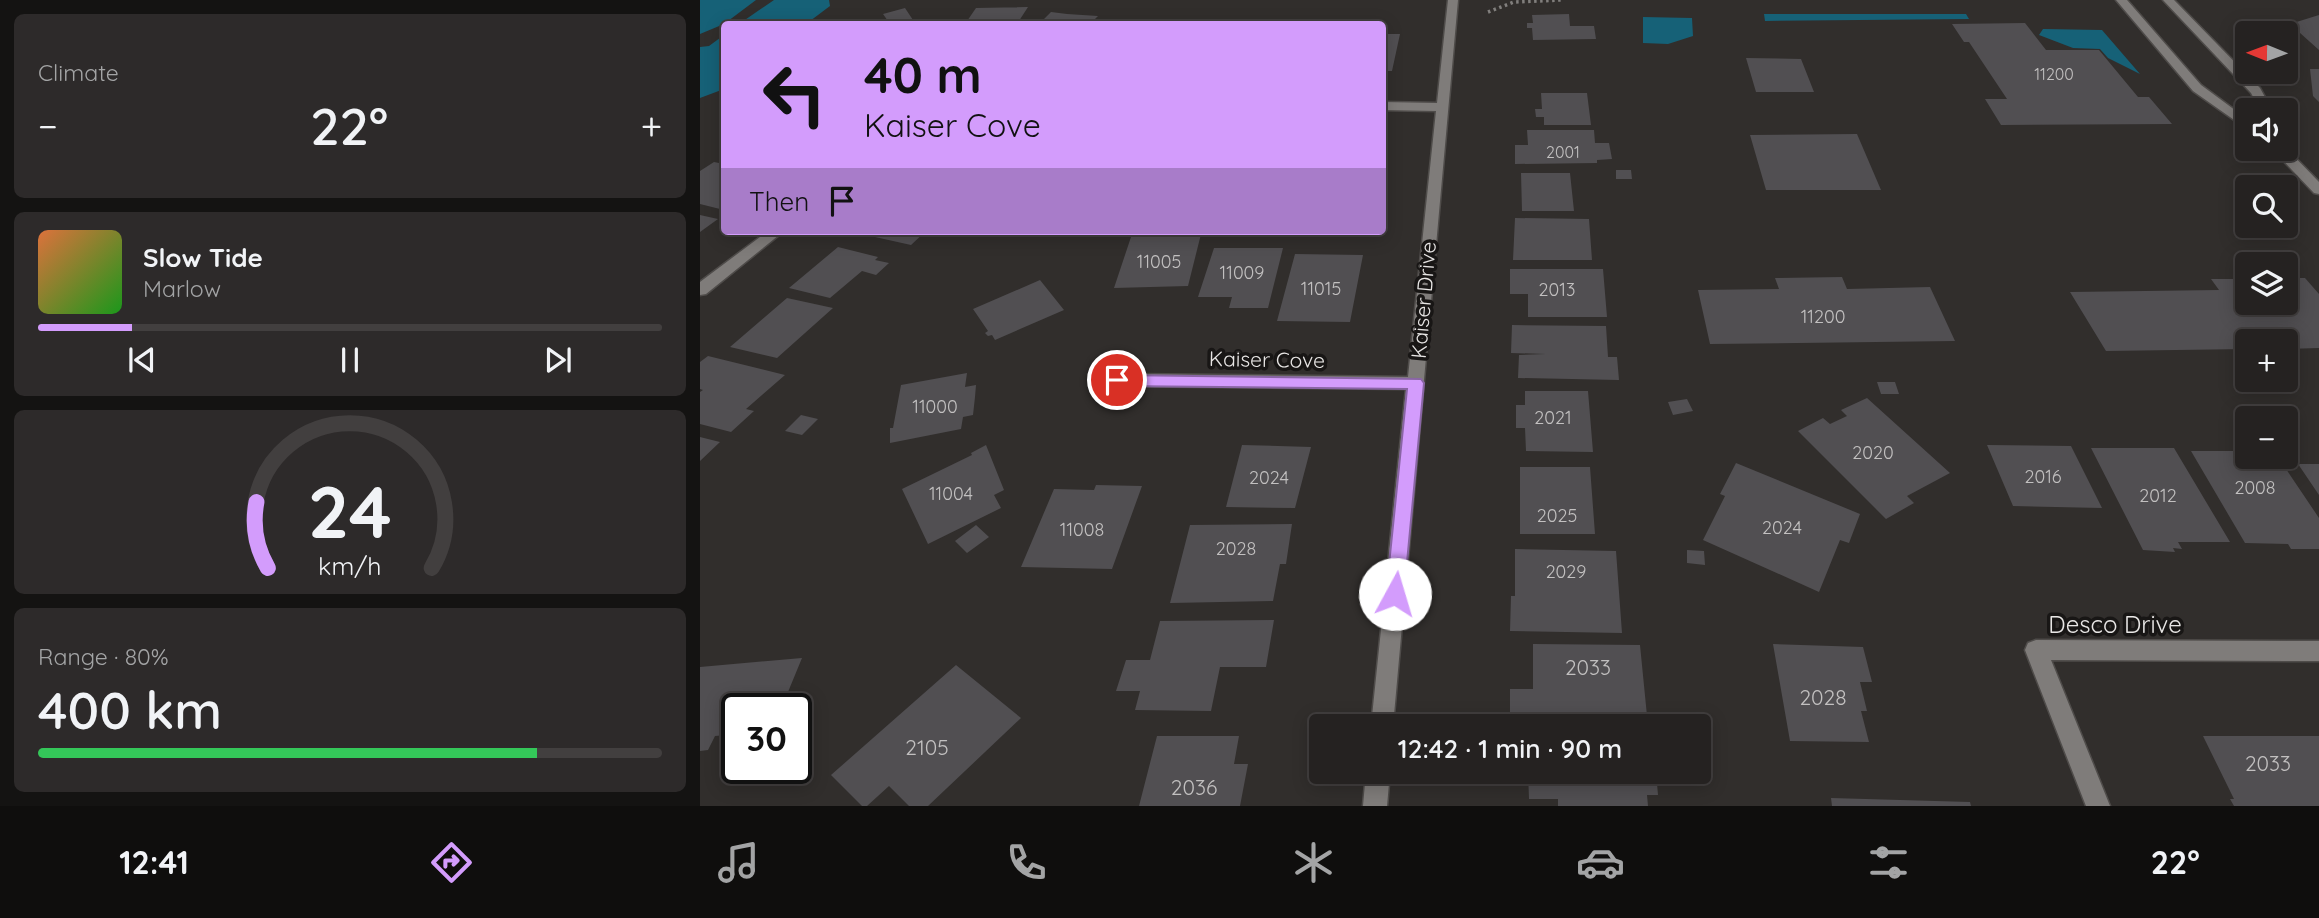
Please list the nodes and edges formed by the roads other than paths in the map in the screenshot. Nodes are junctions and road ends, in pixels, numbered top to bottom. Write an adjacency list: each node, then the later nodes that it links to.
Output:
1 (1453, 0): 6 (street, Kaiser Drive)
2 (2121, 0): 7 (street)
3 (2168, 0): 4 (street)
4 (2260, 98)
5 (1386, 106): 6 (street)
6 (1441, 107): 13 (street, Kaiser Drive)
7 (2235, 116)
8 (2292, 161): 9 (street)
9 (2319, 190)
10 (772, 235): 11 (street)
11 (700, 290)
12 (1117, 380): 13 (street, Kaiser Cove)
13 (1416, 383): 15 (street, Kaiser Drive)
14 (2319, 651): 18 (street, Desco Drive)
15 (1383, 714)
16 (1377, 784): 17 (street)
17 (1375, 806)
18 (2098, 806)

